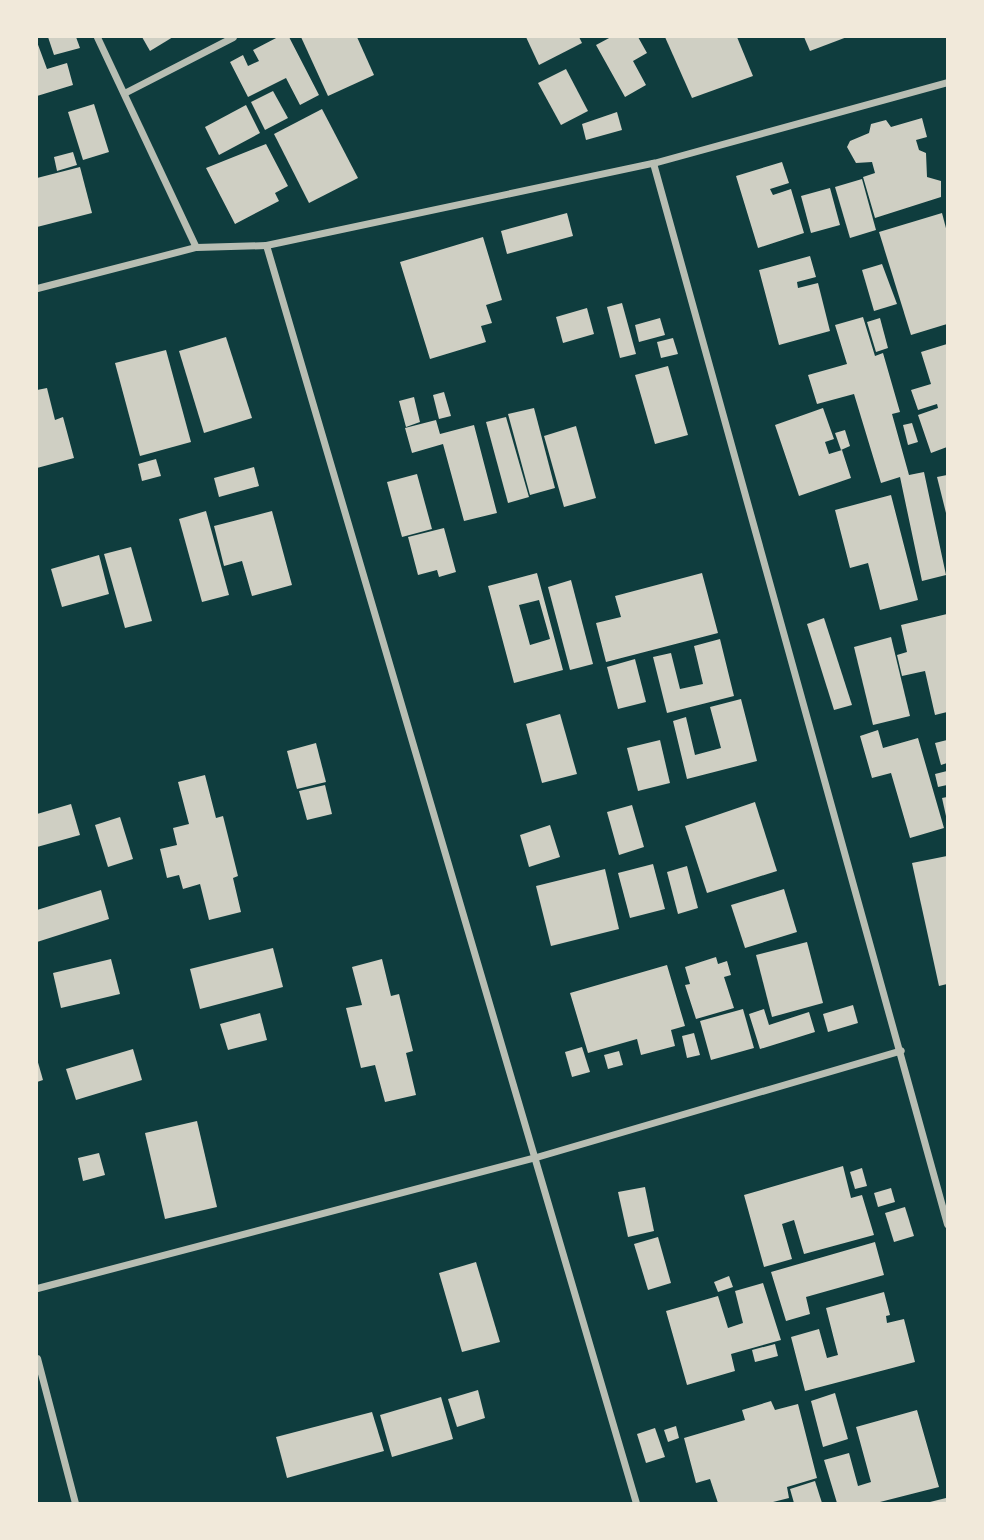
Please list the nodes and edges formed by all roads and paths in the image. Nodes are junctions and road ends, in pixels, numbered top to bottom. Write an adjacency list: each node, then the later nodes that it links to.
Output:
1 (97, 37): 4 (street)
2 (233, 37): 4 (street)
3 (947, 82): 5 (street)
4 (126, 92): 7 (street)
5 (653, 163): 6 (street); 9 (street)
6 (266, 245): 7 (street); 10 (street)
7 (196, 247): 8 (street)
8 (37, 288)
9 (901, 1050): 10 (street); 11 (street)
10 (536, 1157): 12 (street); 15 (street)
11 (947, 1224)
12 (37, 1288)
13 (37, 1359): 14 (street)
14 (75, 1503)
15 (636, 1503)

